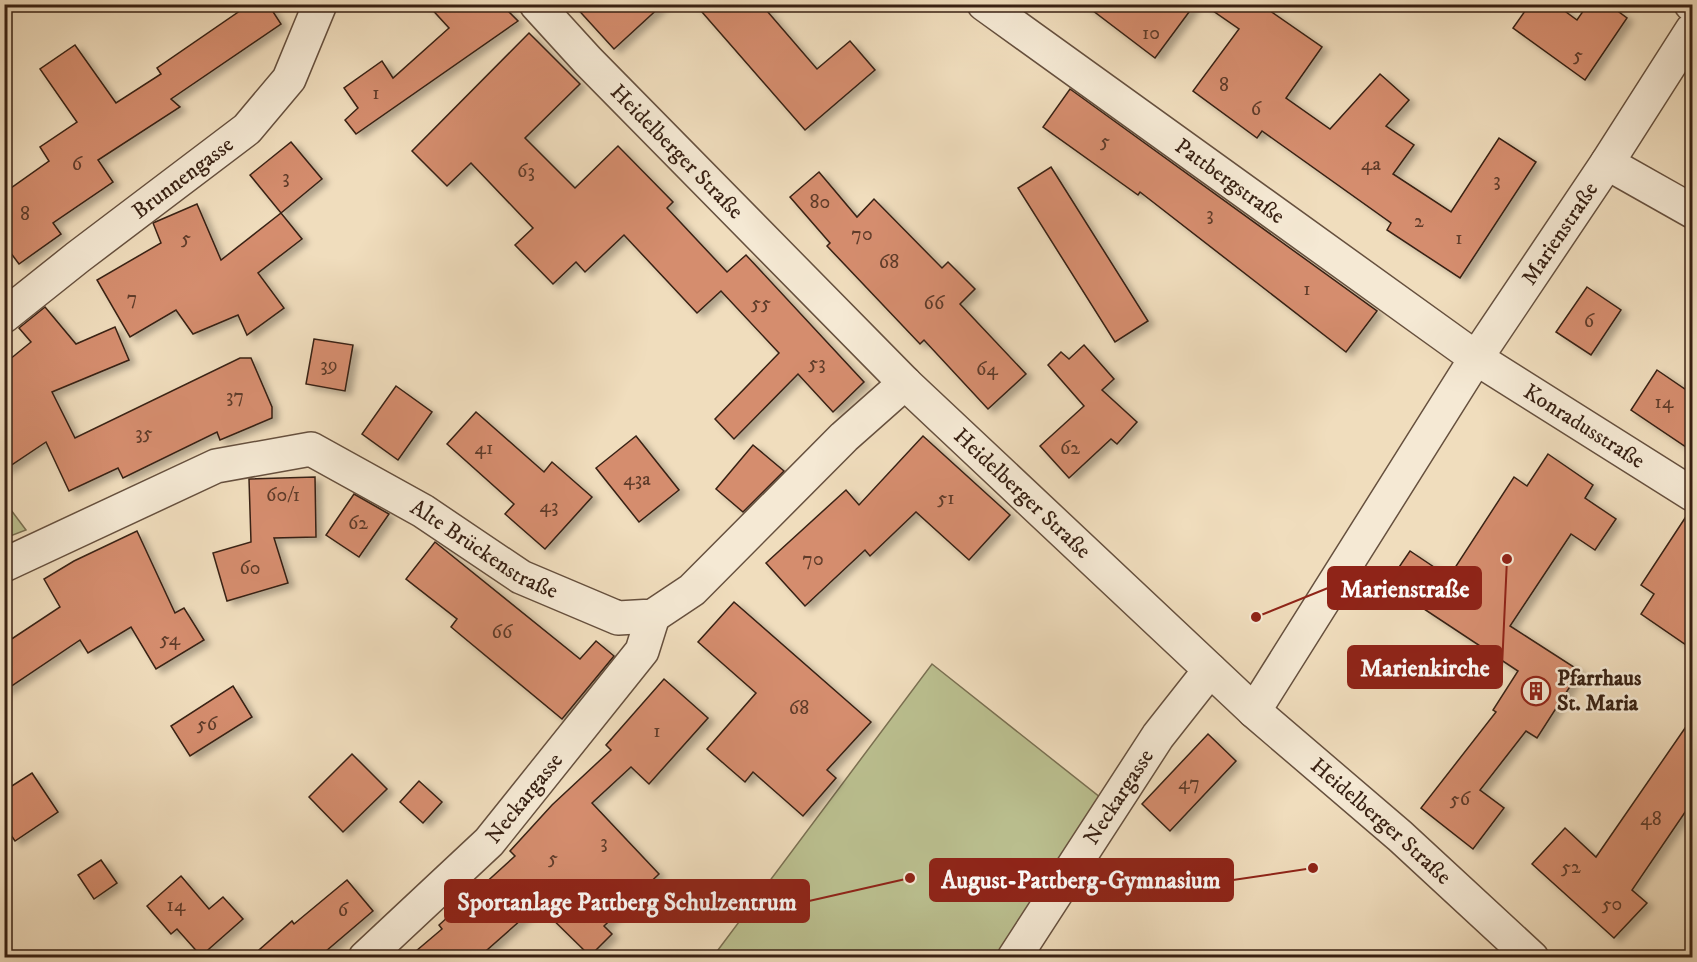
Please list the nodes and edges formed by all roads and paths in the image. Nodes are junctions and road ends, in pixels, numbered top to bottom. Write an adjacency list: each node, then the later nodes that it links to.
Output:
1 (320, 4): 7 (street, Brunnengasse)
2 (536, 4): 9 (street, Heidelberger Straße)
3 (984, 4): 8 (street, Pattbergstraße)
4 (1692, 30): 5 (street, Marienstraße)
5 (1607, 163): 6 (street); 8 (street, Marienstraße)
6 (1692, 210)
7 (4, 316)
8 (1476, 358): 10 (street, Konradusstraße); 14 (street, Marienstraße)
9 (905, 382): 12 (street); 13 (street, Heidelberger Straße)
10 (1692, 494)
11 (4, 565): 12 (street, Alte Brückenstraße)
12 (653, 616): 15 (street, Neckargasse)
13 (1210, 670): 14 (street, Heidelberger Straße); 16 (street, Neckargasse)
14 (1254, 711): 17 (street, Heidelberger Straße)
15 (365, 957)
16 (1014, 957)
17 (1532, 957)

